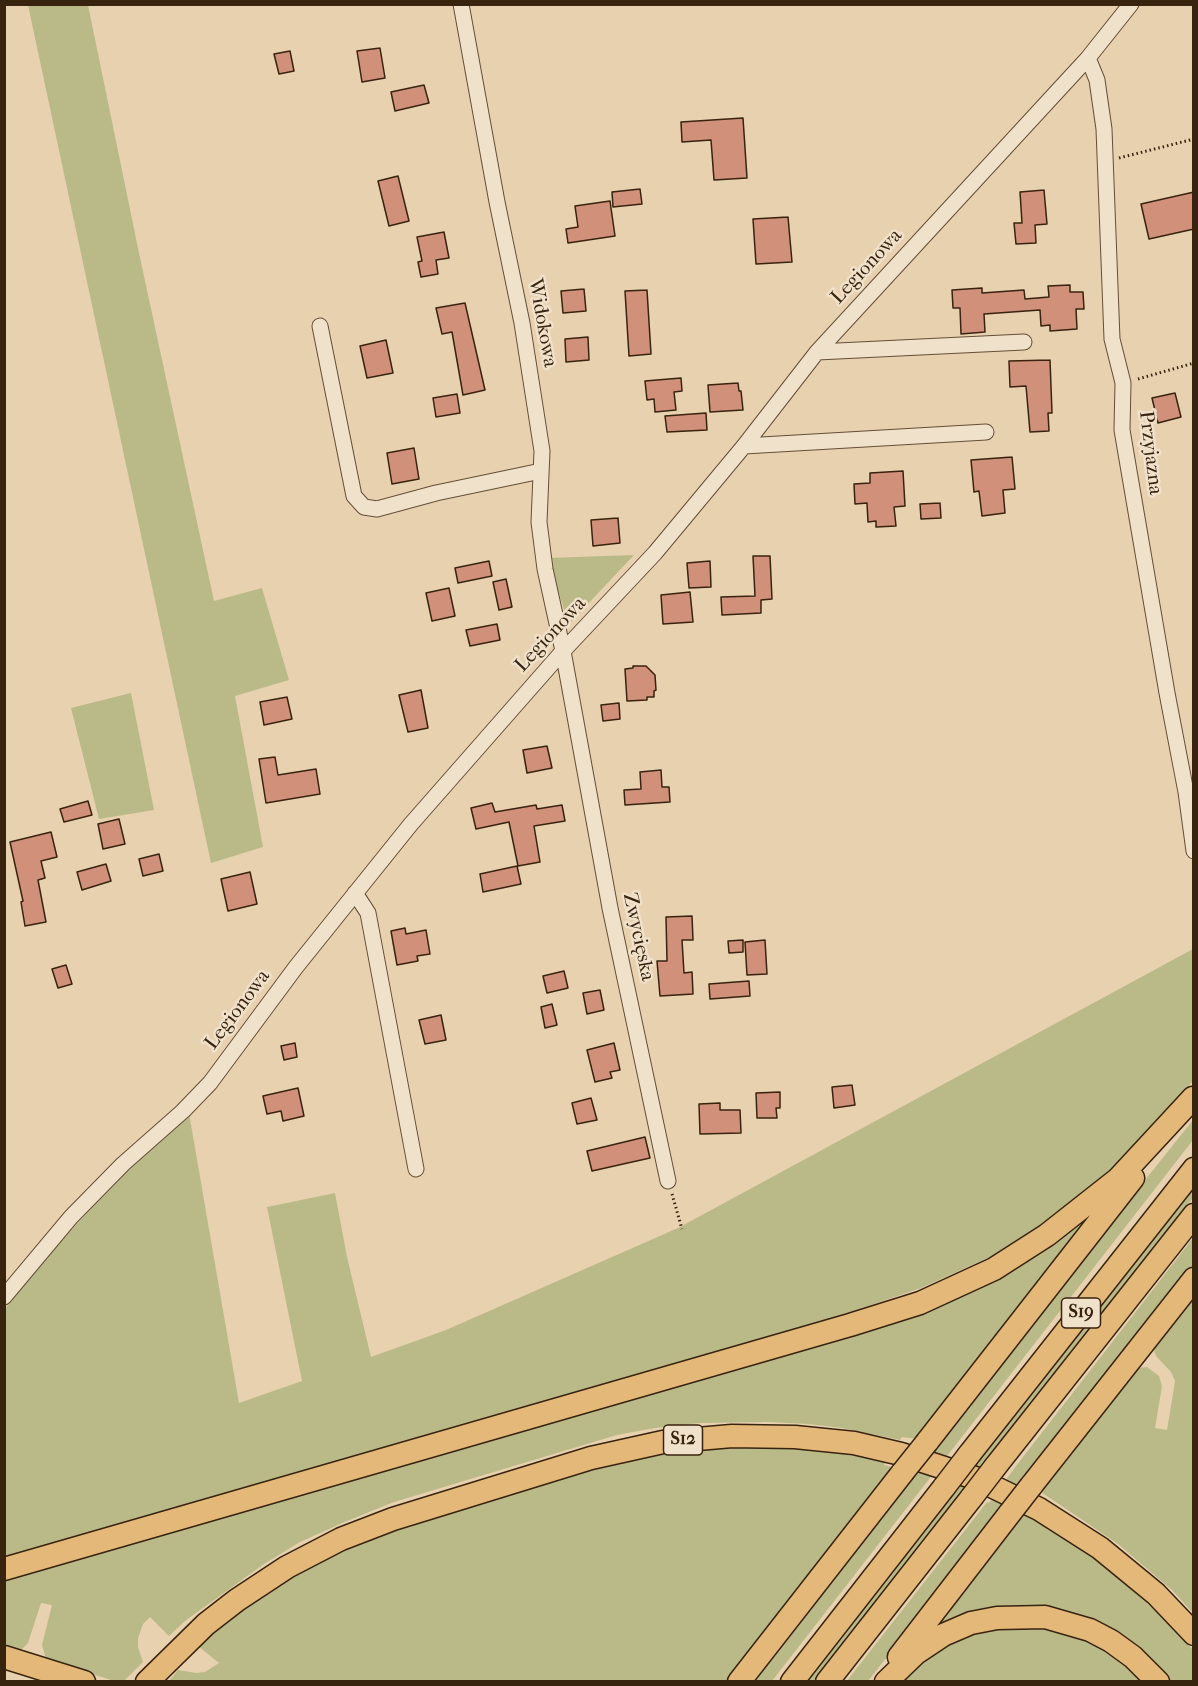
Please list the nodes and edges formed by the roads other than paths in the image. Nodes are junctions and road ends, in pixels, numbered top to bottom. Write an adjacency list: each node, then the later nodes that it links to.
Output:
1 (461, 4): 9 (street, Widokowa)
2 (1131, 4): 3 (street, Legionowa)
3 (1088, 58): 6 (street, Legionowa); 11 (street, Przyjazna)
4 (320, 326): 9 (street)
5 (1024, 342): 6 (street)
6 (817, 352): 8 (street, Legionowa)
7 (986, 432): 8 (street)
8 (744, 446): 10 (street, Legionowa)
9 (541, 471): 10 (street, Widokowa)
10 (562, 651): 12 (street, Legionowa); 16 (street, Zwycięska)
11 (1194, 851)
12 (355, 893): 14 (street); 19 (street, Legionowa)
13 (1194, 1098): 20 (highway); 25 (highway, bridge)
14 (416, 1169)
15 (1194, 1169): 26 (highway, S19, bridge)
16 (668, 1181)
17 (1194, 1215): 27 (highway, S19, bridge)
18 (1194, 1279): 28 (highway, bridge)
19 (4, 1297)
20 (4, 1569)
21 (1194, 1634): 24 (highway, S12)
22 (4, 1657): 23 (highway)
23 (84, 1682)
24 (147, 1682)
25 (739, 1682)
26 (792, 1682)
27 (827, 1682)
28 (880, 1682)
29 (886, 1682): 30 (highway)
30 (1158, 1682)

